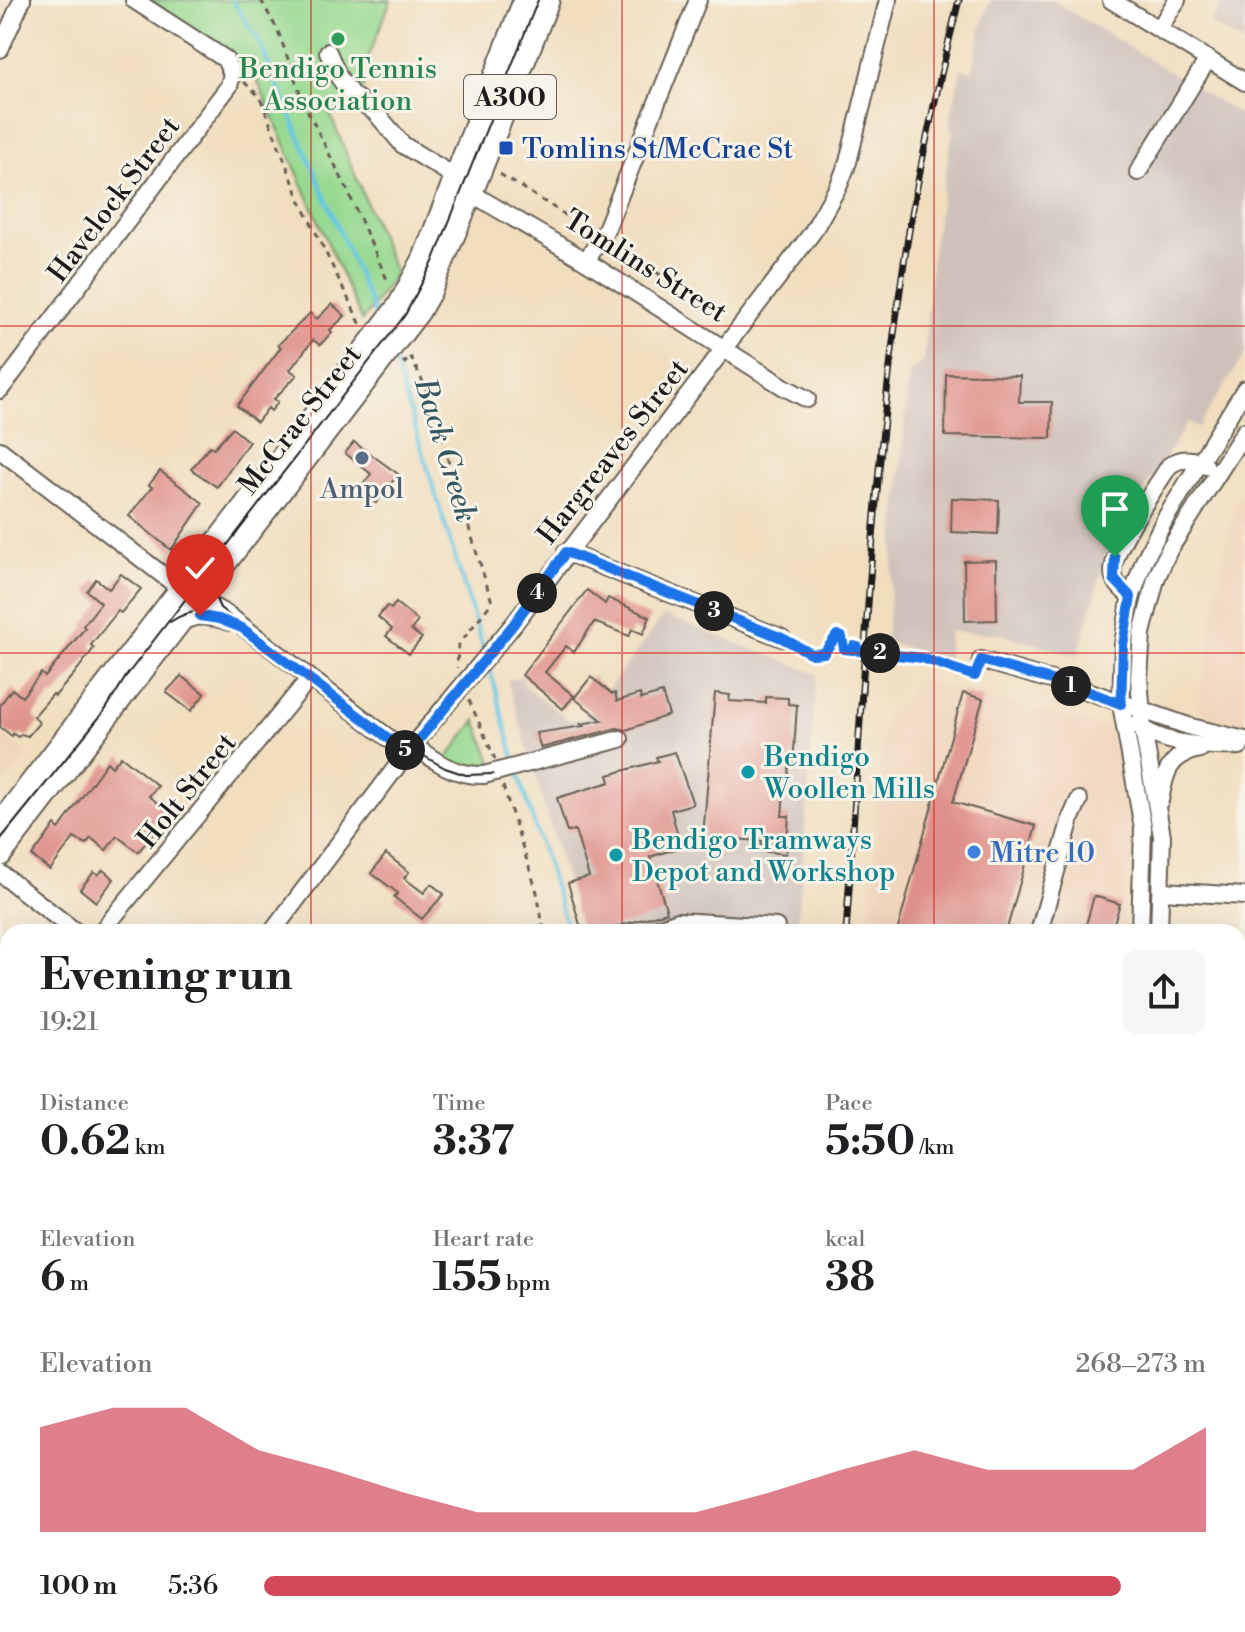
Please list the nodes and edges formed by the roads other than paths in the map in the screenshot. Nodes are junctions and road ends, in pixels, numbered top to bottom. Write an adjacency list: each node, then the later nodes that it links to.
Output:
1 (22, 0): 10 (street)
2 (134, 0): 19 (street, Havelock Street)
3 (525, 0): 15 (highway, A300)
4 (548, 0): 15 (highway, A300)
5 (698, 0): 16 (street)
6 (888, 0): 17 (street, Hargreaves Street)
7 (1111, 0): 9 (street)
8 (1177, 0): 9 (street)
9 (1159, 29): 12 (street)
10 (0, 49)
11 (328, 52): 15 (street, Tomlins Street)
12 (1208, 59): 13 (street); 14 (street)
13 (1245, 82)
14 (1138, 172)
15 (464, 186): 16 (street, Tomlins Street); 26 (highway, McCrae Street / A300)
16 (586, 261): 17 (street, Tomlins Street)
17 (723, 349): 20 (street, Tomlins Street); 25 (street, Hargreaves Street)
18 (1245, 389): 23 (street)
19 (0, 390)
20 (807, 399)
21 (1245, 431): 24 (street)
22 (0, 450): 26 (street)
23 (1200, 462): 24 (street); 27 (street); 27 (street)
24 (1217, 473): 34 (street)
25 (566, 552): 30 (street); 39 (street, Hargreaves Street)
26 (190, 594): 28 (highway, McCrae Street / A300); 29 (street); 42 (highway, McCrae Street / A300)
27 (1131, 597): 33 (street)
28 (176, 627): 29 (street); 43 (highway, McCrae Street / A300)
29 (242, 628): 32 (street)
30 (782, 638)
31 (981, 660): 33 (street)
32 (309, 679): 39 (street); 48 (street, Holt Street)
33 (1122, 708): 34 (street); 35 (street); 53 (street)
34 (1141, 710): 35 (street); 37 (street)
35 (1143, 729): 38 (street); 41 (street)
36 (620, 739): 39 (street)
37 (1245, 743): 38 (street)
38 (1214, 747): 41 (street)
39 (411, 749): 49 (street, Hargreaves Street)
40 (1079, 800): 52 (street)
41 (1158, 807): 45 (street)
42 (0, 824)
43 (0, 855)
44 (0, 873): 47 (street)
45 (1162, 891): 46 (street); 54 (street)
46 (1245, 896)
47 (66, 924)
48 (108, 924)
49 (278, 924)
50 (669, 924): 51 (street)
51 (727, 924)
52 (1041, 924)
53 (1140, 924)
54 (1160, 924)

